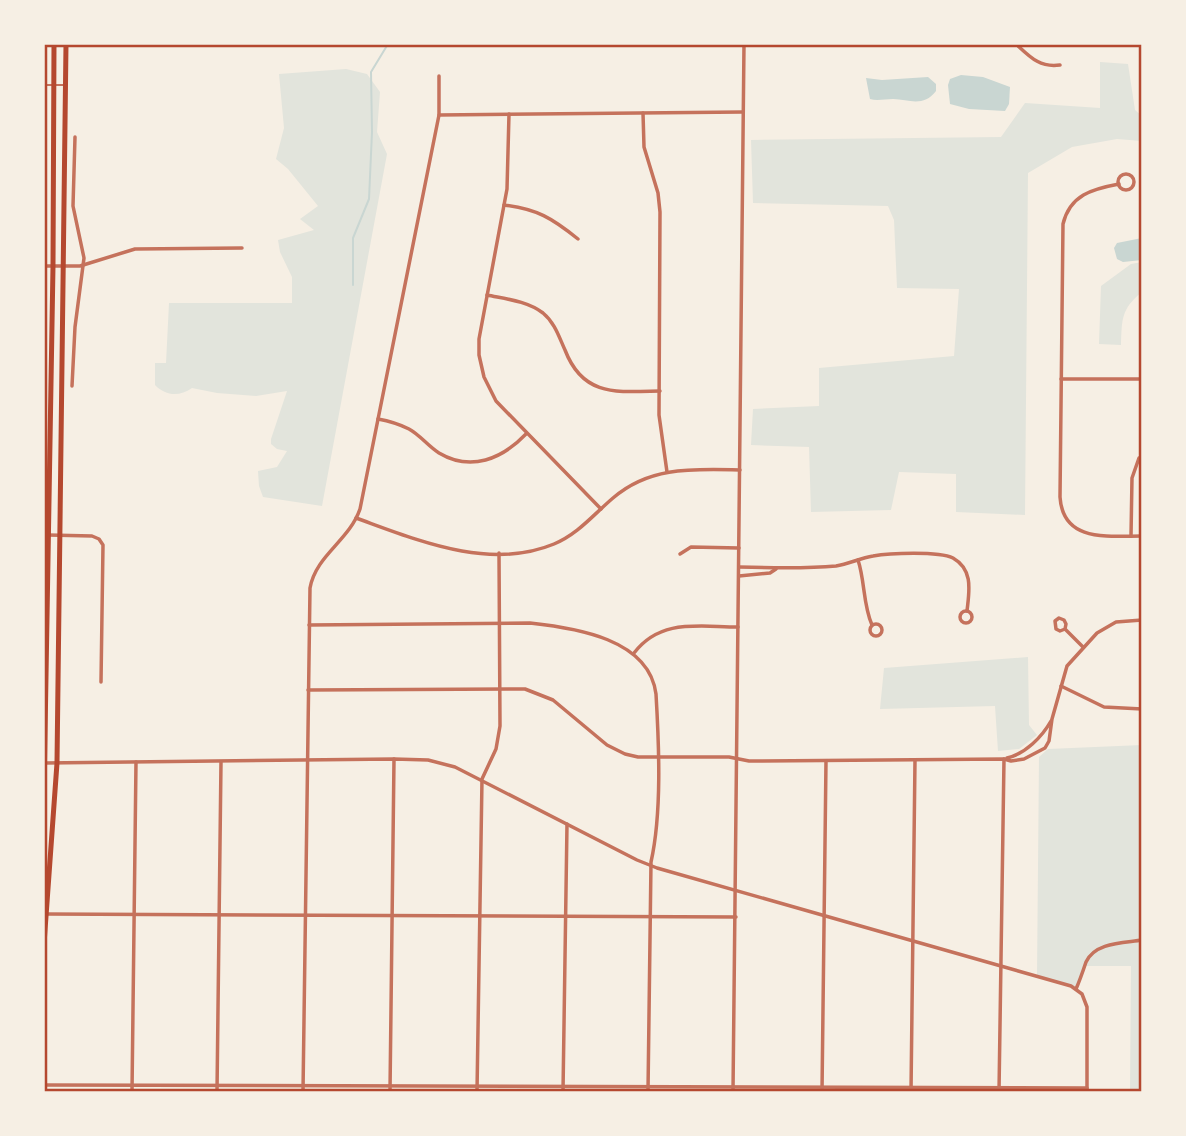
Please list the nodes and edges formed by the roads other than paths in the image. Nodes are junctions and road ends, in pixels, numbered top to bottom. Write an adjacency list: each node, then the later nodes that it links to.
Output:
1 (54, 44): 8 (main road)
2 (66, 44): 9 (main road)
3 (744, 44): 10 (street)
4 (1016, 44): 5 (street)
5 (1060, 65)
6 (439, 76): 13 (street)
7 (44, 85): 8 (lane)
8 (53, 85): 9 (lane); 21 (main road)
9 (65, 85): 22 (main road)
10 (743, 112): 11 (street); 31 (street)
11 (643, 113): 12 (street); 27 (street)
12 (509, 114): 13 (street); 16 (street)
13 (439, 115): 28 (street)
14 (75, 137): 19 (street)
15 (1119, 184): 15 (street); 24 (street)
16 (504, 205): 17 (street); 23 (street)
17 (578, 239)
18 (242, 248): 19 (street)
19 (84, 265): 22 (street); 26 (street)
20 (44, 266): 21 (street)
21 (53, 266): 22 (street); 35 (main road)
22 (63, 266): 36 (main road)
23 (487, 295): 27 (street); 29 (street)
24 (1061, 379): 25 (street); 37 (street)
25 (1142, 379)
26 (72, 386)
27 (660, 391): 32 (street)
28 (378, 419): 29 (street); 34 (street)
29 (527, 433): 33 (street)
30 (1139, 458): 37 (street)
31 (740, 470): 32 (street); 39 (street)
32 (667, 472): 33 (street)
33 (601, 509): 40 (street)
34 (356, 518): 40 (street); 49 (street)
35 (48, 536): 36 (street); 70 (main road)
36 (60, 536): 55 (street); 71 (main road)
37 (1131, 536): 38 (street)
38 (1142, 536)
39 (739, 548): 41 (street); 43 (street)
40 (499, 553): 48 (street)
41 (680, 554)
42 (858, 560): 44 (street); 46 (street); 50 (street)
43 (739, 567): 44 (street); 45 (street)
44 (778, 568): 45 (street)
45 (739, 576): 51 (street)
46 (967, 611)
47 (1142, 620): 53 (street)
48 (500, 623): 49 (street); 54 (street); 57 (street)
49 (309, 625): 58 (street)
50 (872, 625)
51 (738, 627): 54 (street); 63 (street)
52 (1065, 629): 53 (street)
53 (1083, 647): 56 (street)
54 (634, 653): 61 (street)
55 (101, 682)
56 (1061, 686): 59 (street); 60 (street)
57 (501, 687): 58 (street); 61 (street); 72 (street)
58 (308, 690): 65 (street)
59 (1142, 709)
60 (1052, 719): 64 (street); 64 (street)
61 (657, 757): 63 (street); 75 (street)
62 (394, 759): 65 (street); 72 (street); 81 (street)
63 (738, 759): 68 (street); 76 (street)
64 (1004, 759): 66 (street); 90 (street)
65 (307, 760): 67 (street); 80 (street)
66 (915, 760): 68 (street); 87 (street)
67 (221, 761): 69 (street); 79 (street)
68 (826, 761): 83 (street)
69 (136, 762): 71 (street); 78 (street)
70 (44, 763): 71 (street); 73 (main road)
71 (57, 763): 77 (main road)
72 (482, 779): 74 (street); 82 (street)
73 (44, 793)
74 (567, 824): 75 (street); 84 (street)
75 (651, 866): 76 (street); 85 (street)
76 (736, 891): 83 (street); 86 (street)
77 (45, 914): 78 (street); 89 (main road)
78 (135, 914): 79 (street); 93 (street)
79 (219, 916): 80 (street); 94 (street)
80 (305, 916): 81 (street); 95 (street)
81 (393, 916): 82 (street); 96 (street)
82 (480, 916): 84 (street); 97 (street)
83 (824, 916): 87 (street); 101 (street)
84 (565, 917): 85 (street); 98 (street)
85 (650, 917): 86 (street); 99 (street)
86 (736, 917): 100 (street)
87 (913, 940): 90 (street); 102 (street)
88 (1142, 940): 91 (street)
89 (44, 944)
90 (1000, 965): 91 (street); 103 (street)
91 (1076, 989): 104 (street)
92 (44, 1085): 93 (street)
93 (132, 1086): 94 (street); 105 (street)
94 (217, 1086): 95 (street); 106 (street)
95 (303, 1089): 96 (street)
96 (390, 1090): 97 (street)
97 (477, 1090): 98 (street)
98 (563, 1090): 99 (street)
99 (648, 1090): 100 (street)
100 (733, 1090): 101 (street)
101 (822, 1090): 102 (street)
102 (911, 1090): 103 (street)
103 (999, 1090): 104 (street)
104 (1087, 1090)
105 (132, 1092)
106 (217, 1092)

